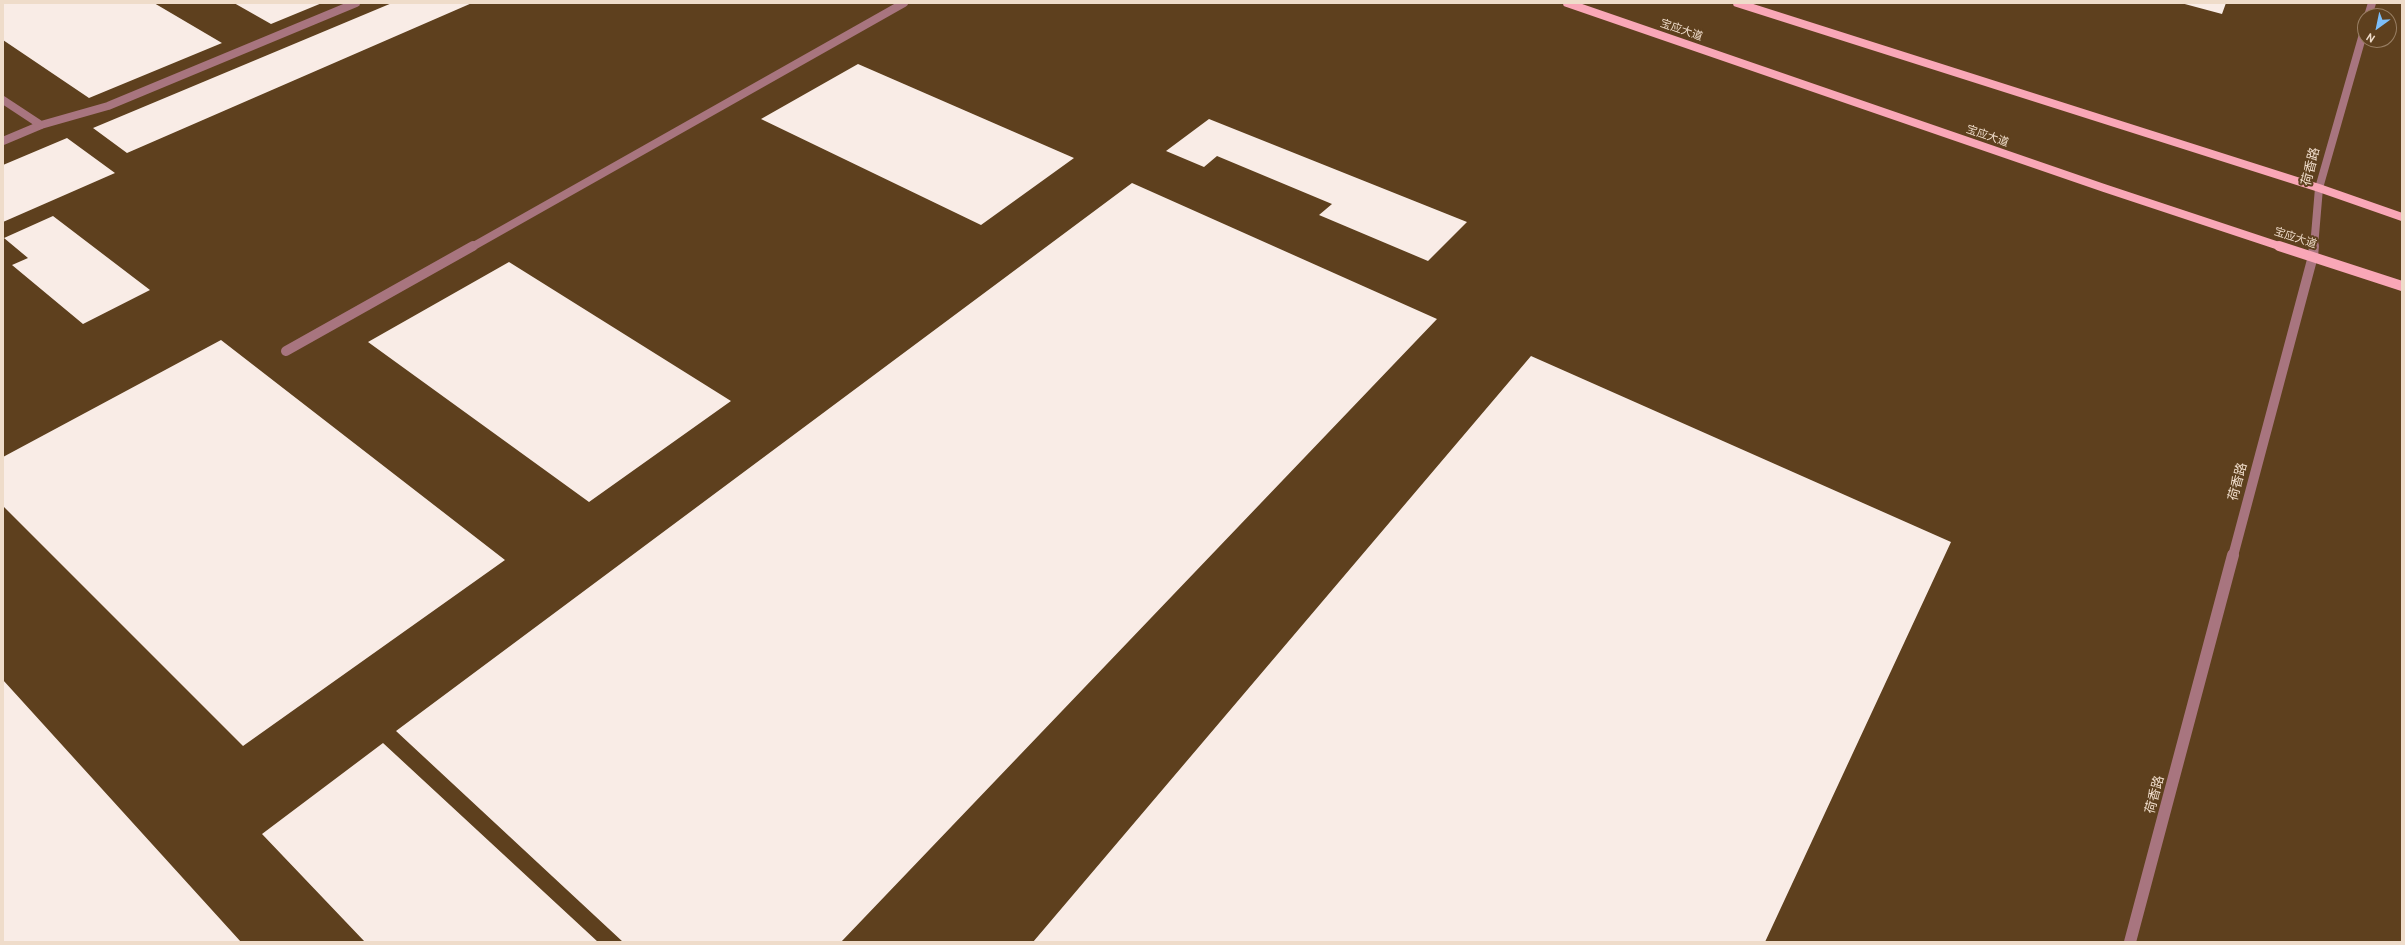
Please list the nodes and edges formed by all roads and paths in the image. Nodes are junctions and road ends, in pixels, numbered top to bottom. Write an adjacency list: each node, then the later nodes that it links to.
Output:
1 (356, 3): 7 (street)
2 (904, 3): 13 (street)
3 (1567, 3): 11 (main road, 宝应大道)
4 (1737, 3): 9 (main road)
5 (2359, 48): 9 (street, 荷香路)
6 (3, 100): 7 (street)
7 (41, 125): 8 (street)
8 (3, 141)
9 (2319, 188): 10 (main road); 11 (street, 荷香路)
10 (2402, 217)
11 (2313, 256): 12 (main road, 宝应大道); 14 (street, 荷香路)
12 (2402, 286)
13 (286, 351)
14 (2130, 942)

